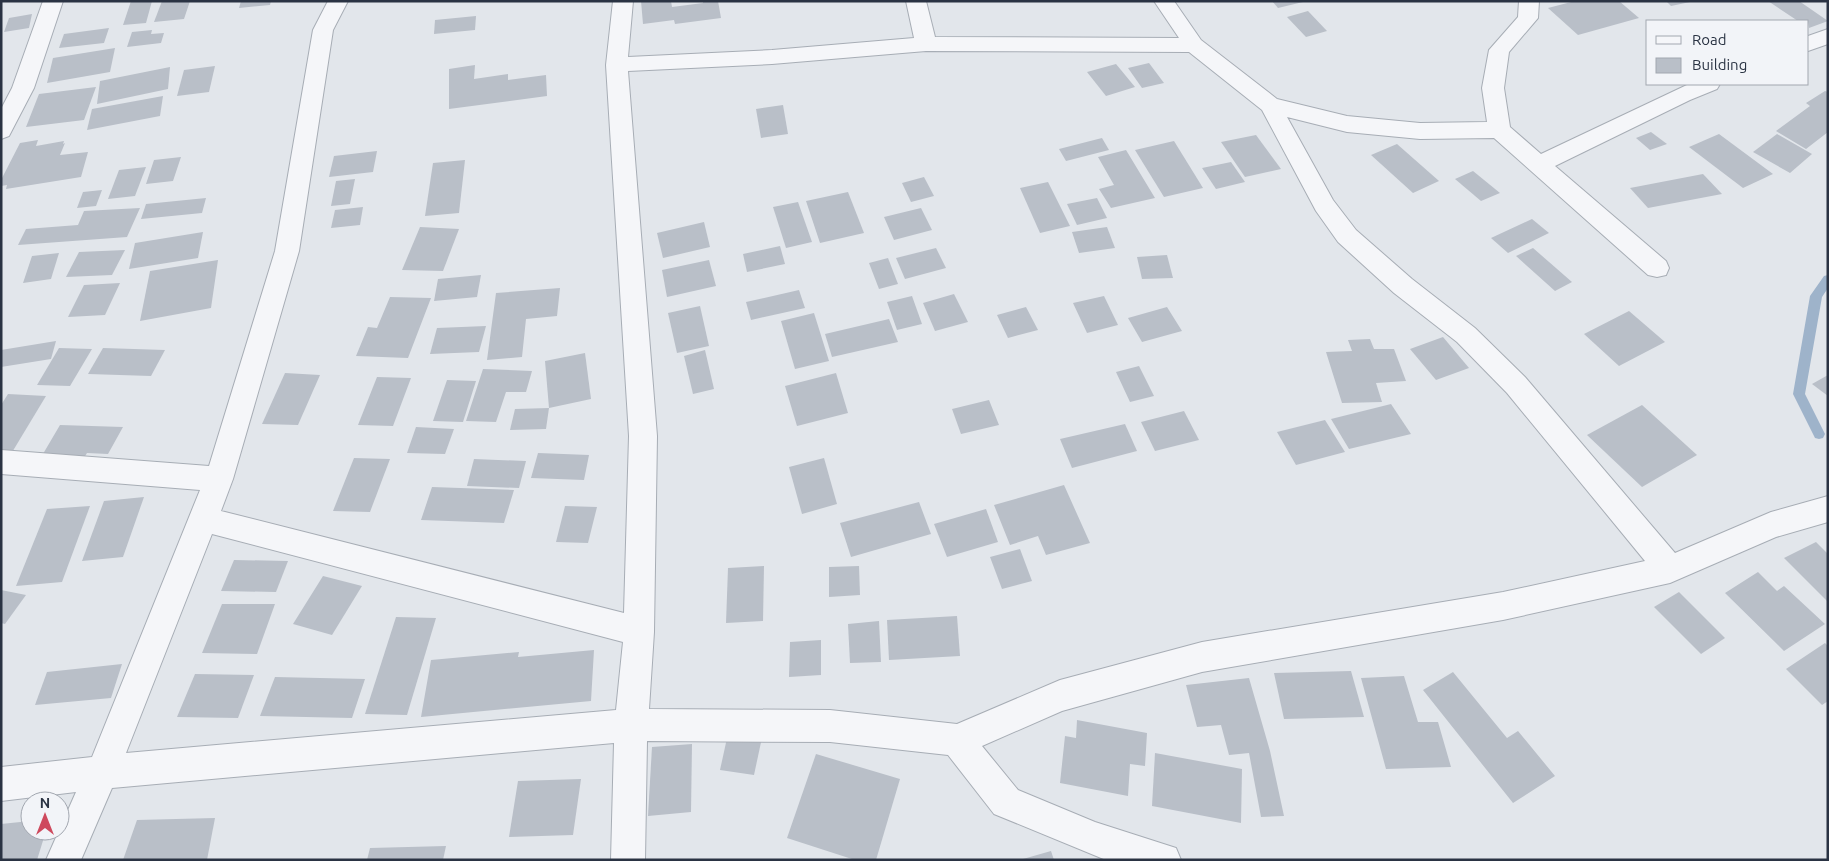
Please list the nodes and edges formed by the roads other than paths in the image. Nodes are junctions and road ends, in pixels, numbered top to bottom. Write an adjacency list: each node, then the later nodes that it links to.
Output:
1 (53, 1): 15 (street)
2 (338, 1): 19 (street)
3 (623, 1): 11 (street)
4 (916, 1): 8 (street)
5 (1164, 1): 10 (street)
6 (1529, 1): 14 (street)
7 (1828, 36): 9 (street)
8 (926, 44): 10 (street); 11 (street)
9 (1809, 44)
10 (1194, 45): 13 (street)
11 (617, 65): 23 (street)
12 (1706, 85): 16 (street)
13 (1270, 105): 14 (street); 22 (street)
14 (1499, 130): 16 (street)
15 (1, 131)
16 (1537, 165): 17 (street)
17 (1657, 268)
18 (1, 462): 19 (street)
19 (219, 479): 21 (street)
20 (1828, 509): 22 (street)
21 (203, 520): 23 (street); 26 (street)
22 (1670, 569): 25 (street)
23 (639, 632): 24 (street)
24 (631, 725): 25 (street); 26 (street); 29 (street)
25 (957, 740): 30 (street)
26 (102, 772): 27 (street); 28 (street)
27 (1, 784)
28 (64, 860)
29 (628, 860)
30 (1164, 860)

